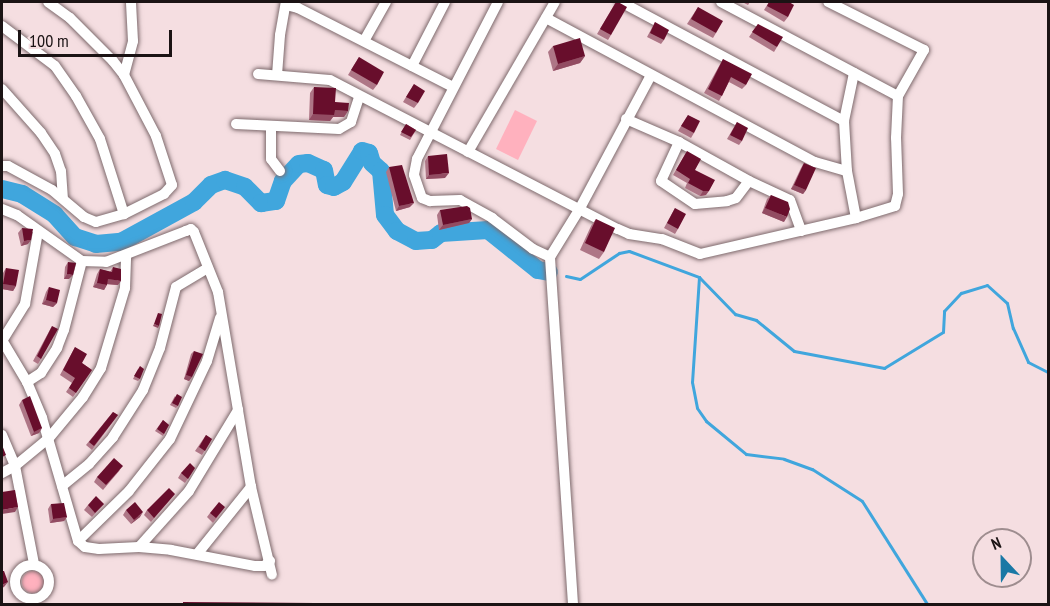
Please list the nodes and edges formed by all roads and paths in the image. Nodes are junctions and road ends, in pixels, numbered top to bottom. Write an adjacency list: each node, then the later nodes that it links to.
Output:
1 (48, 2): 17 (street)
2 (386, 2): 13 (street)
3 (445, 2): 14 (street)
4 (498, 2): 20 (street)
5 (555, 2): 11 (street)
6 (621, 2): 25 (street)
7 (721, 2): 16 (street)
8 (828, 2): 22 (street)
9 (129, 3): 17 (street)
10 (286, 3): 13 (street); 18 (street)
11 (546, 18): 19 (street); 30 (street)
12 (2, 26): 39 (street)
13 (364, 40): 14 (street)
14 (412, 66): 20 (street)
15 (258, 74): 18 (street)
16 (854, 74): 22 (street); 25 (street)
17 (124, 75): 39 (street)
18 (277, 75): 23 (street)
19 (651, 75): 24 (street); 34 (street)
20 (453, 87): 28 (street)
21 (2, 89): 36 (street)
22 (898, 96): 40 (street)
23 (359, 97): 27 (street); 28 (street)
24 (626, 119): 29 (street); 38 (street)
25 (844, 121): 34 (street)
26 (236, 124): 27 (street)
27 (271, 127): 33 (street)
28 (431, 132): 30 (street); 44 (street)
29 (679, 142): 35 (street); 35 (street)
30 (468, 152): 38 (street)
31 (2, 155): 32 (street)
32 (5, 166): 36 (street)
33 (280, 171)
34 (847, 171): 40 (street)
35 (749, 182): 41 (street)
36 (63, 198): 39 (street)
37 (2, 209): 42 (street)
38 (579, 210): 41 (street); 44 (street)
39 (124, 214)
40 (856, 218): 41 (street)
41 (801, 231)
42 (38, 232): 45 (street); 48 (street)
43 (126, 255): 45 (street); 46 (street); 52 (street)
44 (550, 257): 65 (street)
45 (82, 261): 49 (street)
46 (208, 268): 47 (street); 55 (street)
47 (220, 315): 50 (street); 57 (street)
48 (2, 341): 49 (street)
49 (27, 382): 52 (street)
50 (238, 410): 56 (street); 58 (street)
51 (2, 435): 53 (street)
52 (49, 438): 53 (street); 55 (street)
53 (15, 466): 54 (street); 61 (street)
54 (2, 473)
55 (62, 486): 57 (street)
56 (251, 487): 59 (street); 60 (street)
57 (78, 542): 58 (street)
58 (139, 547): 59 (street)
59 (198, 553): 60 (street)
60 (270, 561): 62 (street)
61 (34, 564): 63 (street); 64 (street)
62 (272, 575)
63 (24, 601): 64 (street)
64 (37, 602)
65 (573, 604)

